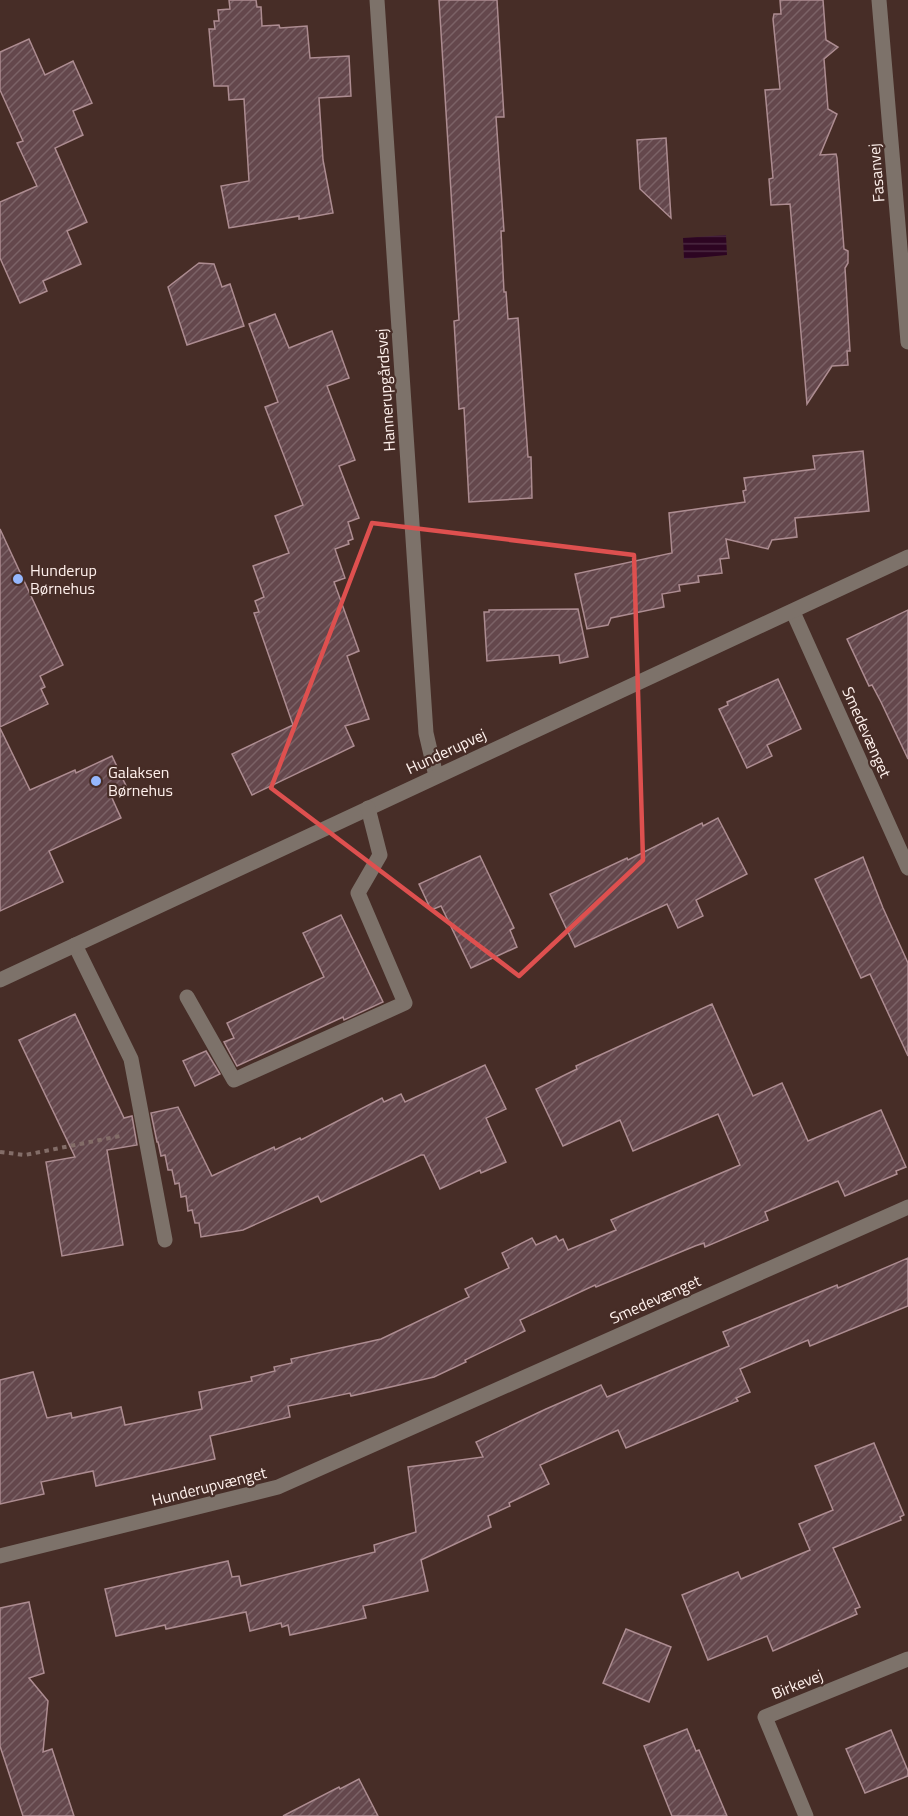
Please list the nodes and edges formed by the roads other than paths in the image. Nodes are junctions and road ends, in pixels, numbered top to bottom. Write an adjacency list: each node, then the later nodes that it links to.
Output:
1 (377, 0): 6 (street, Hannerupgårdsvej)
2 (879, 0): 3 (street, Fasanvej)
3 (908, 342)
4 (908, 557): 5 (street, Hunderupvej)
5 (793, 612): 6 (street, Hunderupvej); 8 (street, Smedevænget)
6 (436, 776): 7 (street, Hunderupvej)
7 (368, 808): 9 (street, Hunderupvej); 11 (street)
8 (908, 868)
9 (75, 945): 10 (street, Hunderupvej); 13 (street)
10 (0, 980)
11 (187, 997)
12 (908, 1207): 14 (street, Smedevænget)
13 (165, 1240)
14 (417, 1424): 15 (street, Hunderupvænget)
15 (0, 1557)
16 (908, 1659): 17 (street, Birkevej)
17 (806, 1816)

